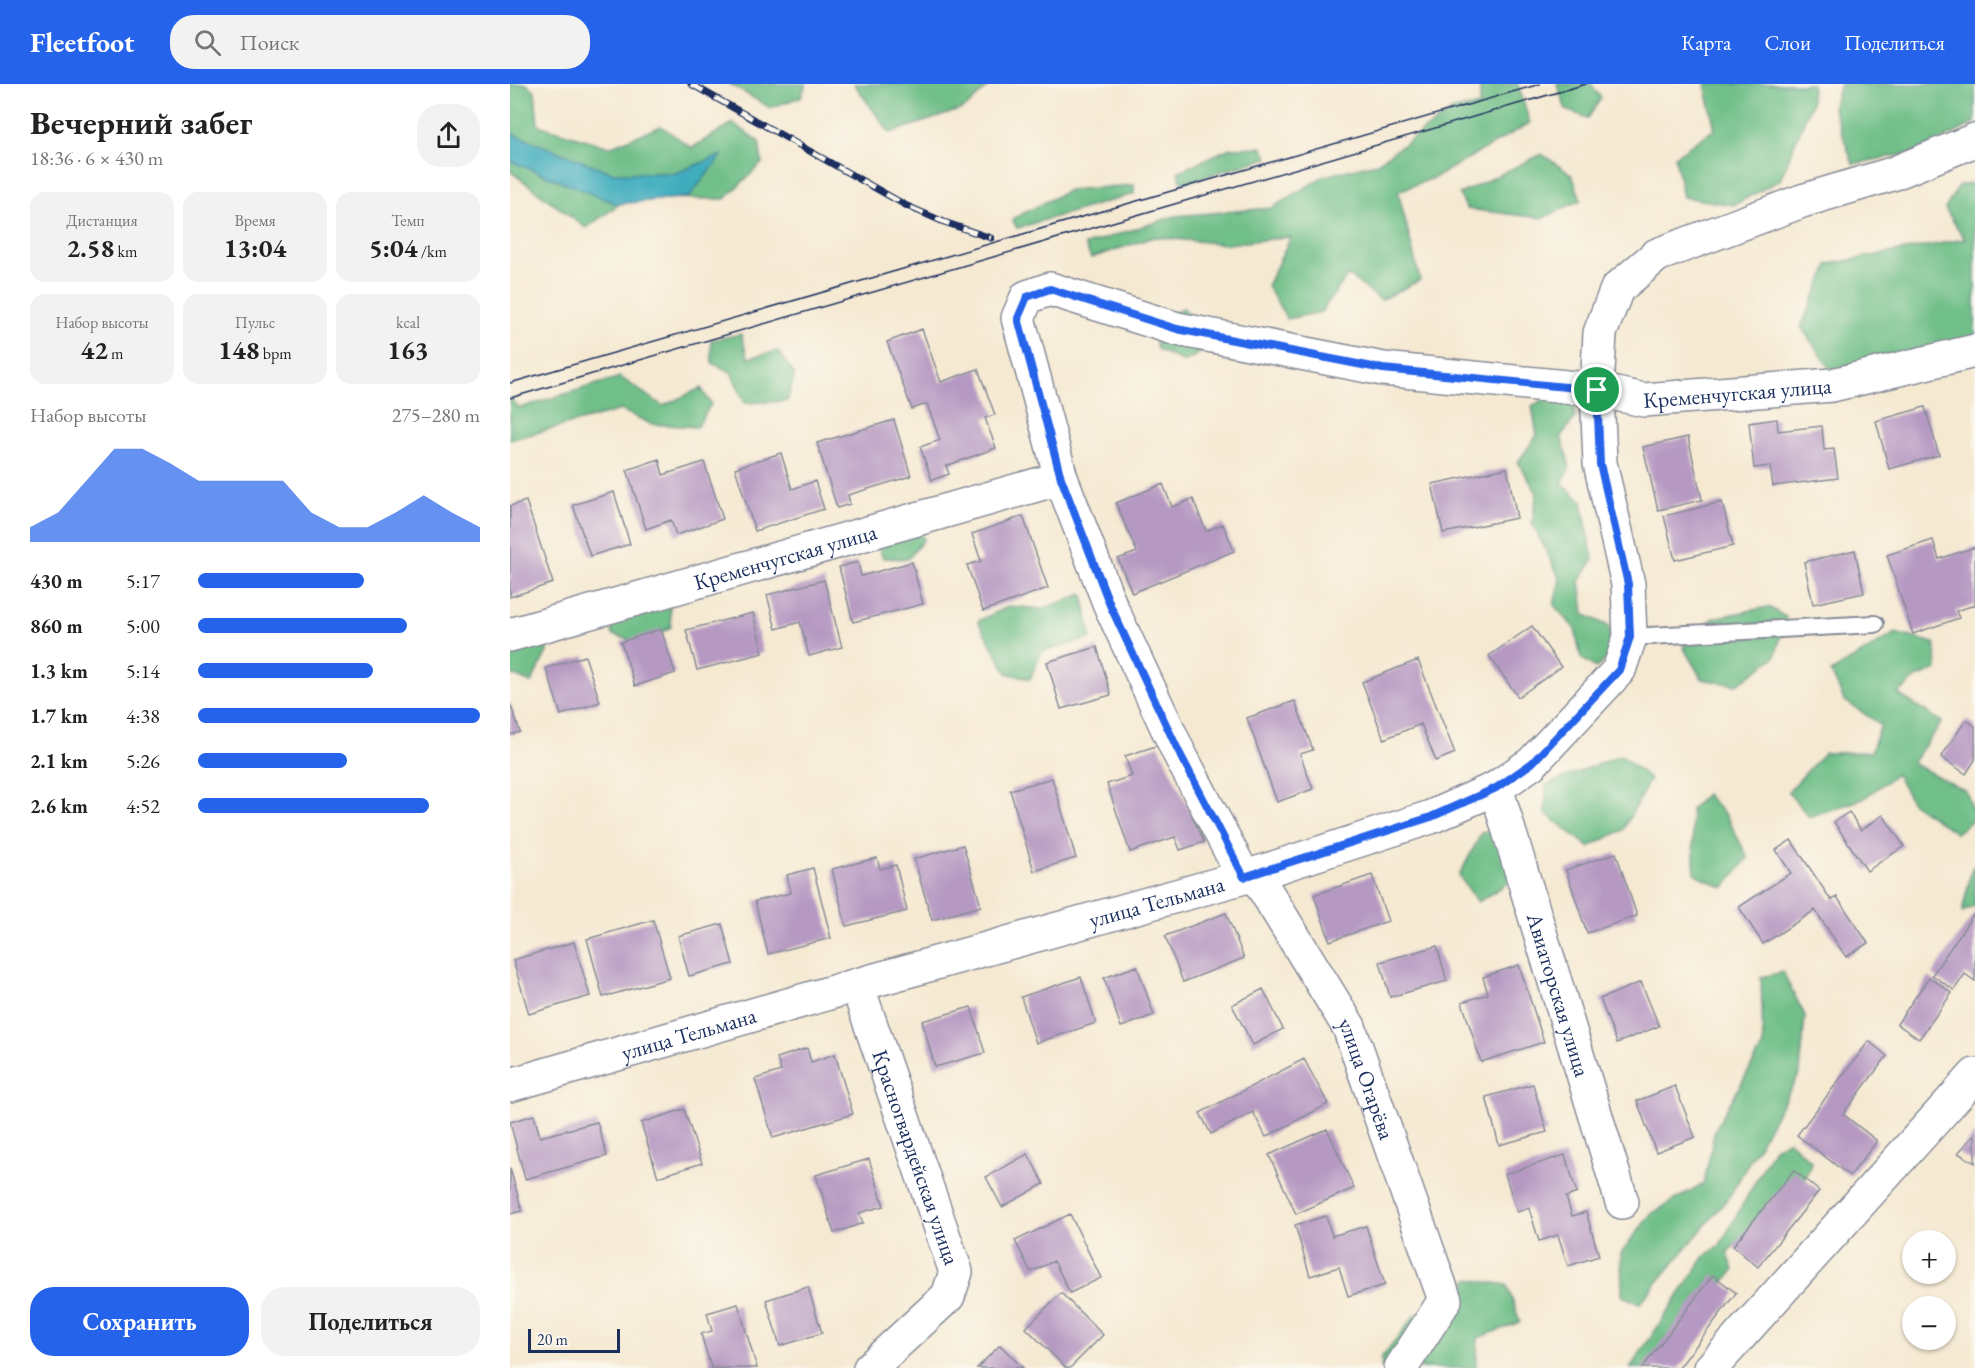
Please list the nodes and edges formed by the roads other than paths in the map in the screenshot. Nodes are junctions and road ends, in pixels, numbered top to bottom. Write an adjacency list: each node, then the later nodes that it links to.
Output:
1 (1975, 140): 4 (street, улица Тельмана)
2 (1018, 318): 4 (street, Кременчугская улица); 5 (street, улица Огарёва)
3 (1975, 351): 4 (street, Кременчугская улица)
4 (1597, 390): 8 (street, улица Тельмана)
5 (1061, 478): 7 (street, Кременчугская улица); 10 (street, улица Огарёва)
6 (1875, 624): 8 (lane)
7 (510, 635)
8 (1630, 637): 9 (street, улица Тельмана)
9 (1496, 788): 10 (street, улица Тельмана); 14 (street, Авиаторская улица)
10 (1250, 875): 11 (street, улица Тельмана); 16 (street, улица Огарёва)
11 (857, 985): 13 (street, улица Тельмана); 15 (street, Красногвардейская улица)
12 (1975, 1075): 17 (street)
13 (510, 1085)
14 (1622, 1202)
15 (870, 1368)
16 (1401, 1368)
17 (1711, 1368)

